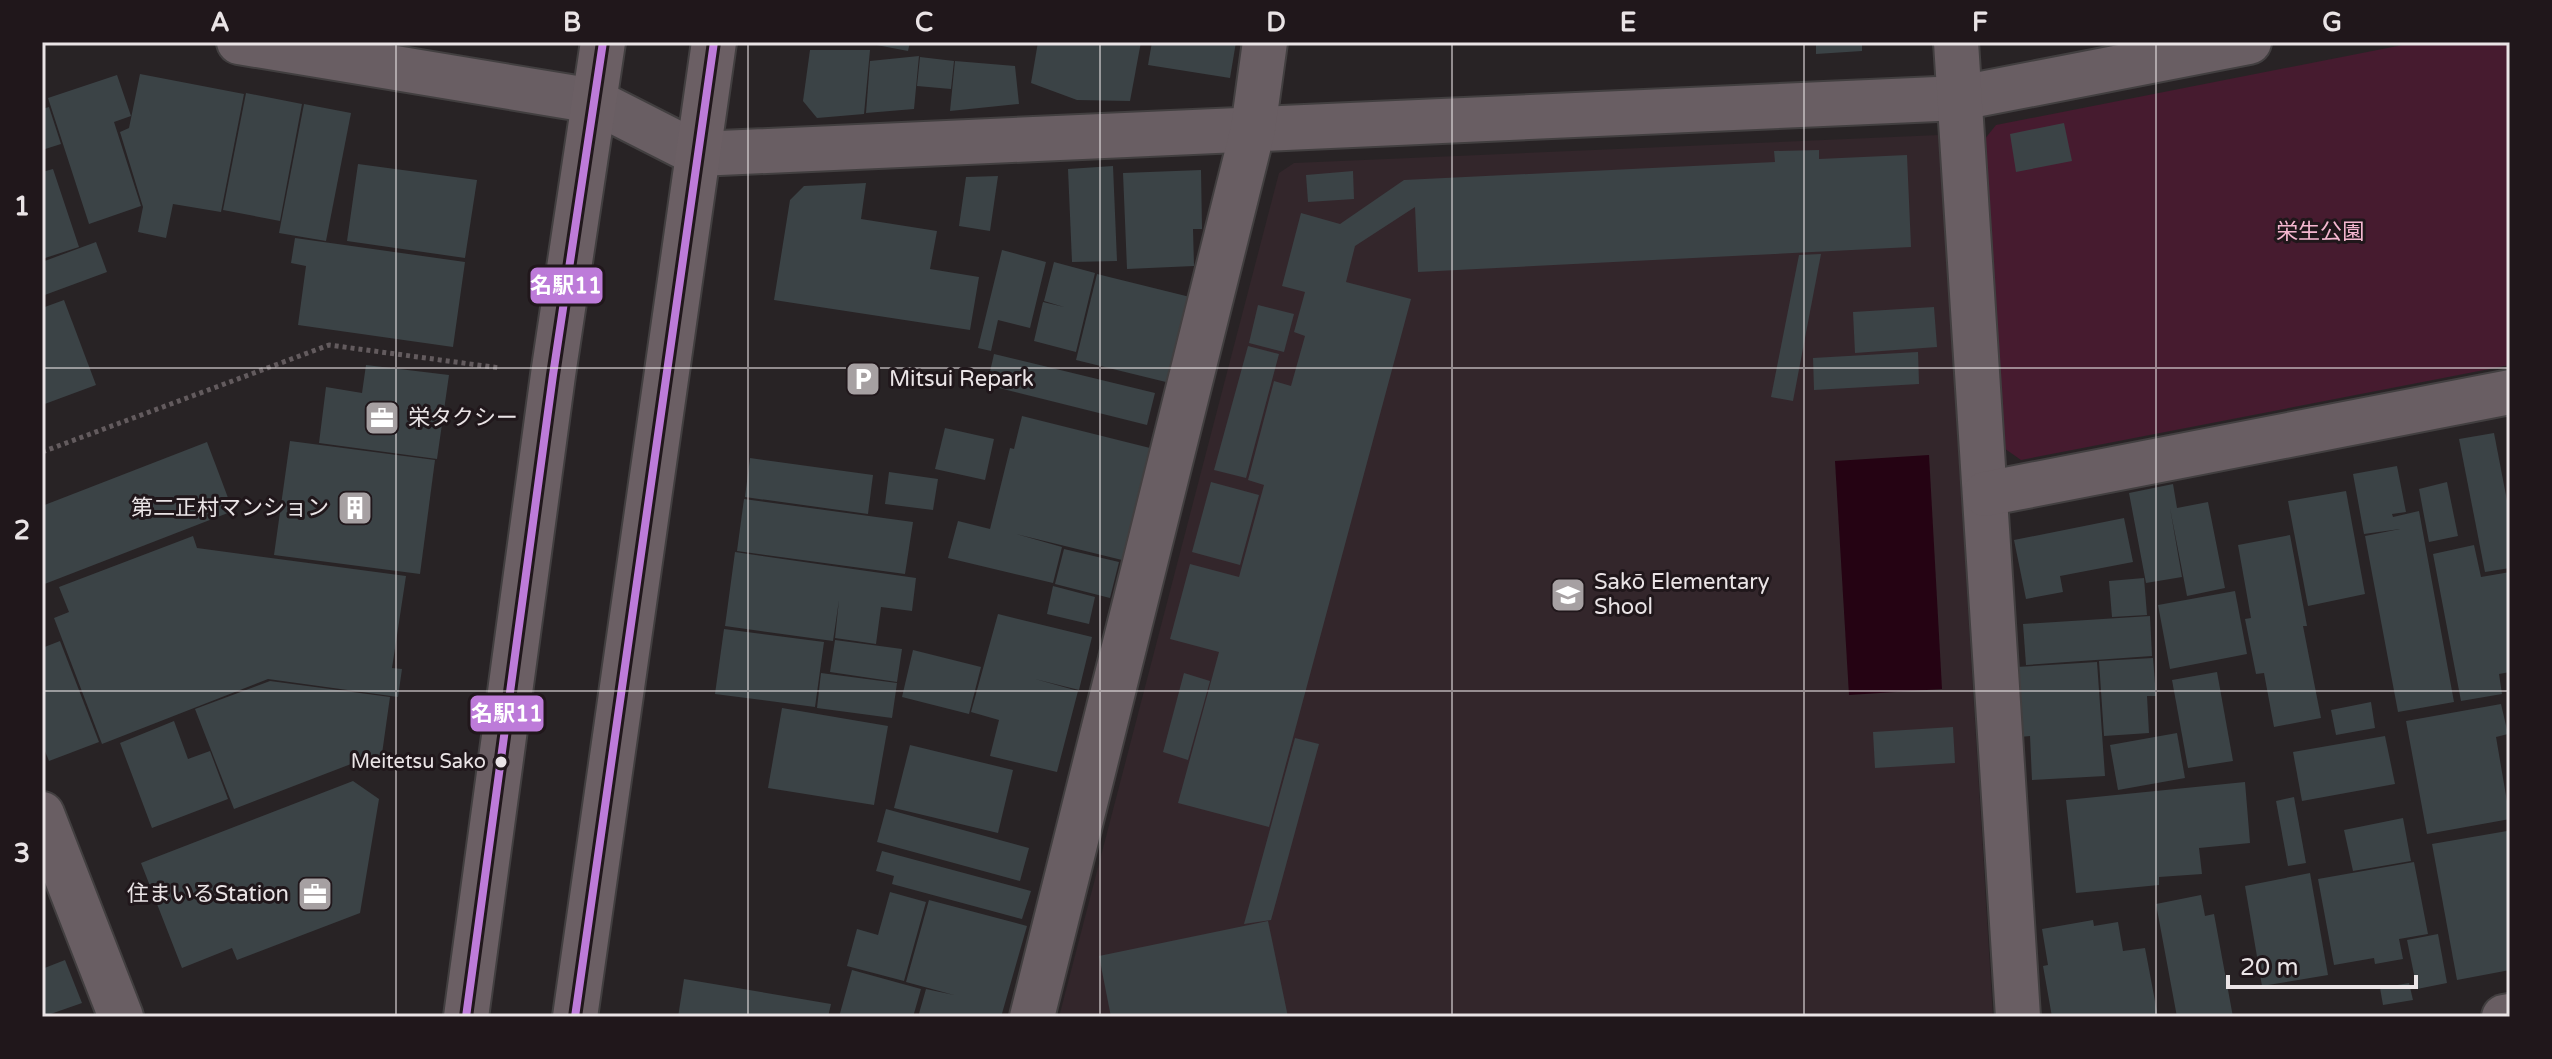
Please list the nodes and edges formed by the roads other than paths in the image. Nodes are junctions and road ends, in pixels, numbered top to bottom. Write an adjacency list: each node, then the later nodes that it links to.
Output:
1 (239, 42): 8 (street)
2 (603, 42): 8 (main road)
3 (714, 42): 10 (main road)
4 (1265, 42): 9 (street)
5 (1956, 42): 7 (street)
6 (2249, 42): 7 (street)
7 (1960, 98): 9 (street); 12 (street)
8 (594, 101): 10 (street); 16 (main road)
9 (1253, 129): 10 (street); 18 (street)
10 (698, 154): 17 (main road)
11 (2510, 392): 12 (street)
12 (1985, 494): 19 (street)
13 (42, 814): 15 (street)
14 (2510, 1016): 20 (street)
15 (121, 1017)
16 (466, 1017)
17 (575, 1017)
18 (1032, 1017)
19 (2018, 1017)
20 (2504, 1017)

